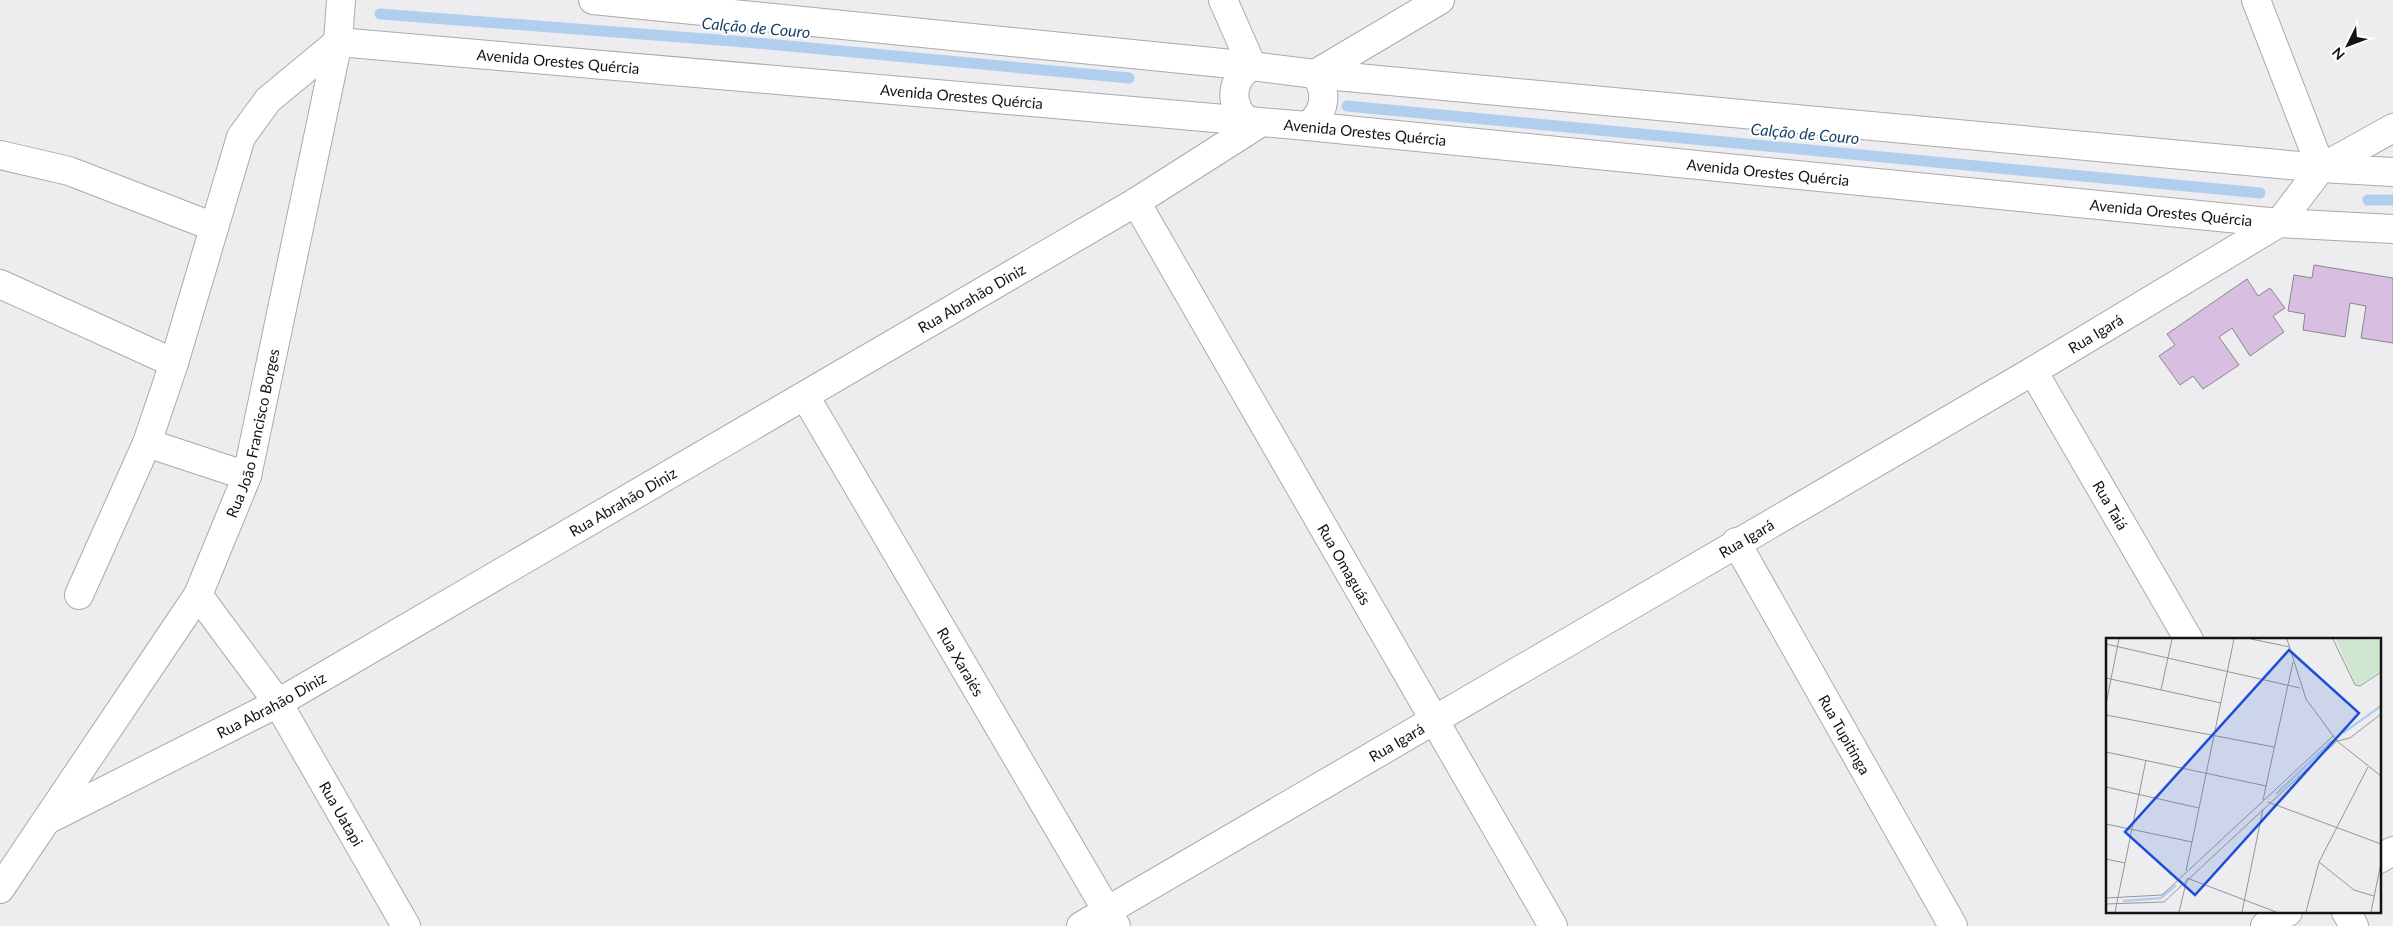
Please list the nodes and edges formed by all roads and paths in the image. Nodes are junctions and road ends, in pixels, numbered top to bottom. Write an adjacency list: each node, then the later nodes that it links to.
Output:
1 (341, 0): 6 (street, Rua João Francisco Borges)
2 (593, 0): 7 (street)
3 (1223, 0): 7 (street)
4 (1440, 0): 8 (street)
5 (2256, 0): 13 (street)
6 (338, 42): 9 (street, Avenida Orestes Quércia); 17 (street); 24 (street, Rua João Francisco Borges)
7 (1252, 66): 8 (street); 9 (street)
8 (1315, 74): 10 (street); 13 (street)
9 (1254, 122): 10 (street, Avenida Orestes Quércia); 15 (street, Rua Abrahão Diniz)
10 (1307, 126): 16 (street, Avenida Orestes Quércia)
11 (2393, 128): 13 (street, Rua Igará)
12 (0, 155): 17 (street)
13 (2321, 168): 14 (street); 16 (street, Rua Igará)
14 (2393, 172)
15 (1136, 202): 22 (street, Rua Abrahão Diniz); 30 (street, Rua Omaguás)
16 (2279, 223): 18 (street, Avenida Orestes Quércia); 21 (street, Rua Igará)
17 (214, 227): 20 (street)
18 (2393, 229)
19 (0, 284): 20 (street)
20 (174, 363): 23 (street)
21 (2033, 370): 25 (street, Rua Igará); 28 (street, Rua Taiá)
22 (805, 396): 29 (street, Rua Abrahão Diniz); 37 (street, Rua Xaraiés)
23 (147, 442): 24 (street); 26 (street)
24 (246, 476): 27 (street, Rua João Francisco Borges)
25 (1736, 542): 30 (street, Rua Igará); 41 (street, Rua Tupitinga)
26 (79, 595)
27 (198, 595): 29 (street, Rua Uatapi); 31 (street, Rua João Francisco Borges)
28 (2188, 638)
29 (278, 703): 31 (street, Rua Abrahão Diniz); 38 (street, Rua Uatapi)
30 (1434, 720): 37 (street, Rua Igará); 40 (street, Rua Omaguás)
31 (48, 820): 34 (street, Rua Abrahão Diniz)
32 (2393, 851): 33 (street)
33 (2380, 858)
34 (0, 889)
35 (2285, 914): 42 (street)
36 (2347, 914): 43 (street)
37 (1112, 918): 39 (street, Rua Igará)
38 (406, 926)
39 (1081, 926)
40 (1553, 926)
41 (1953, 926)
42 (2265, 926)
43 (2354, 926)

